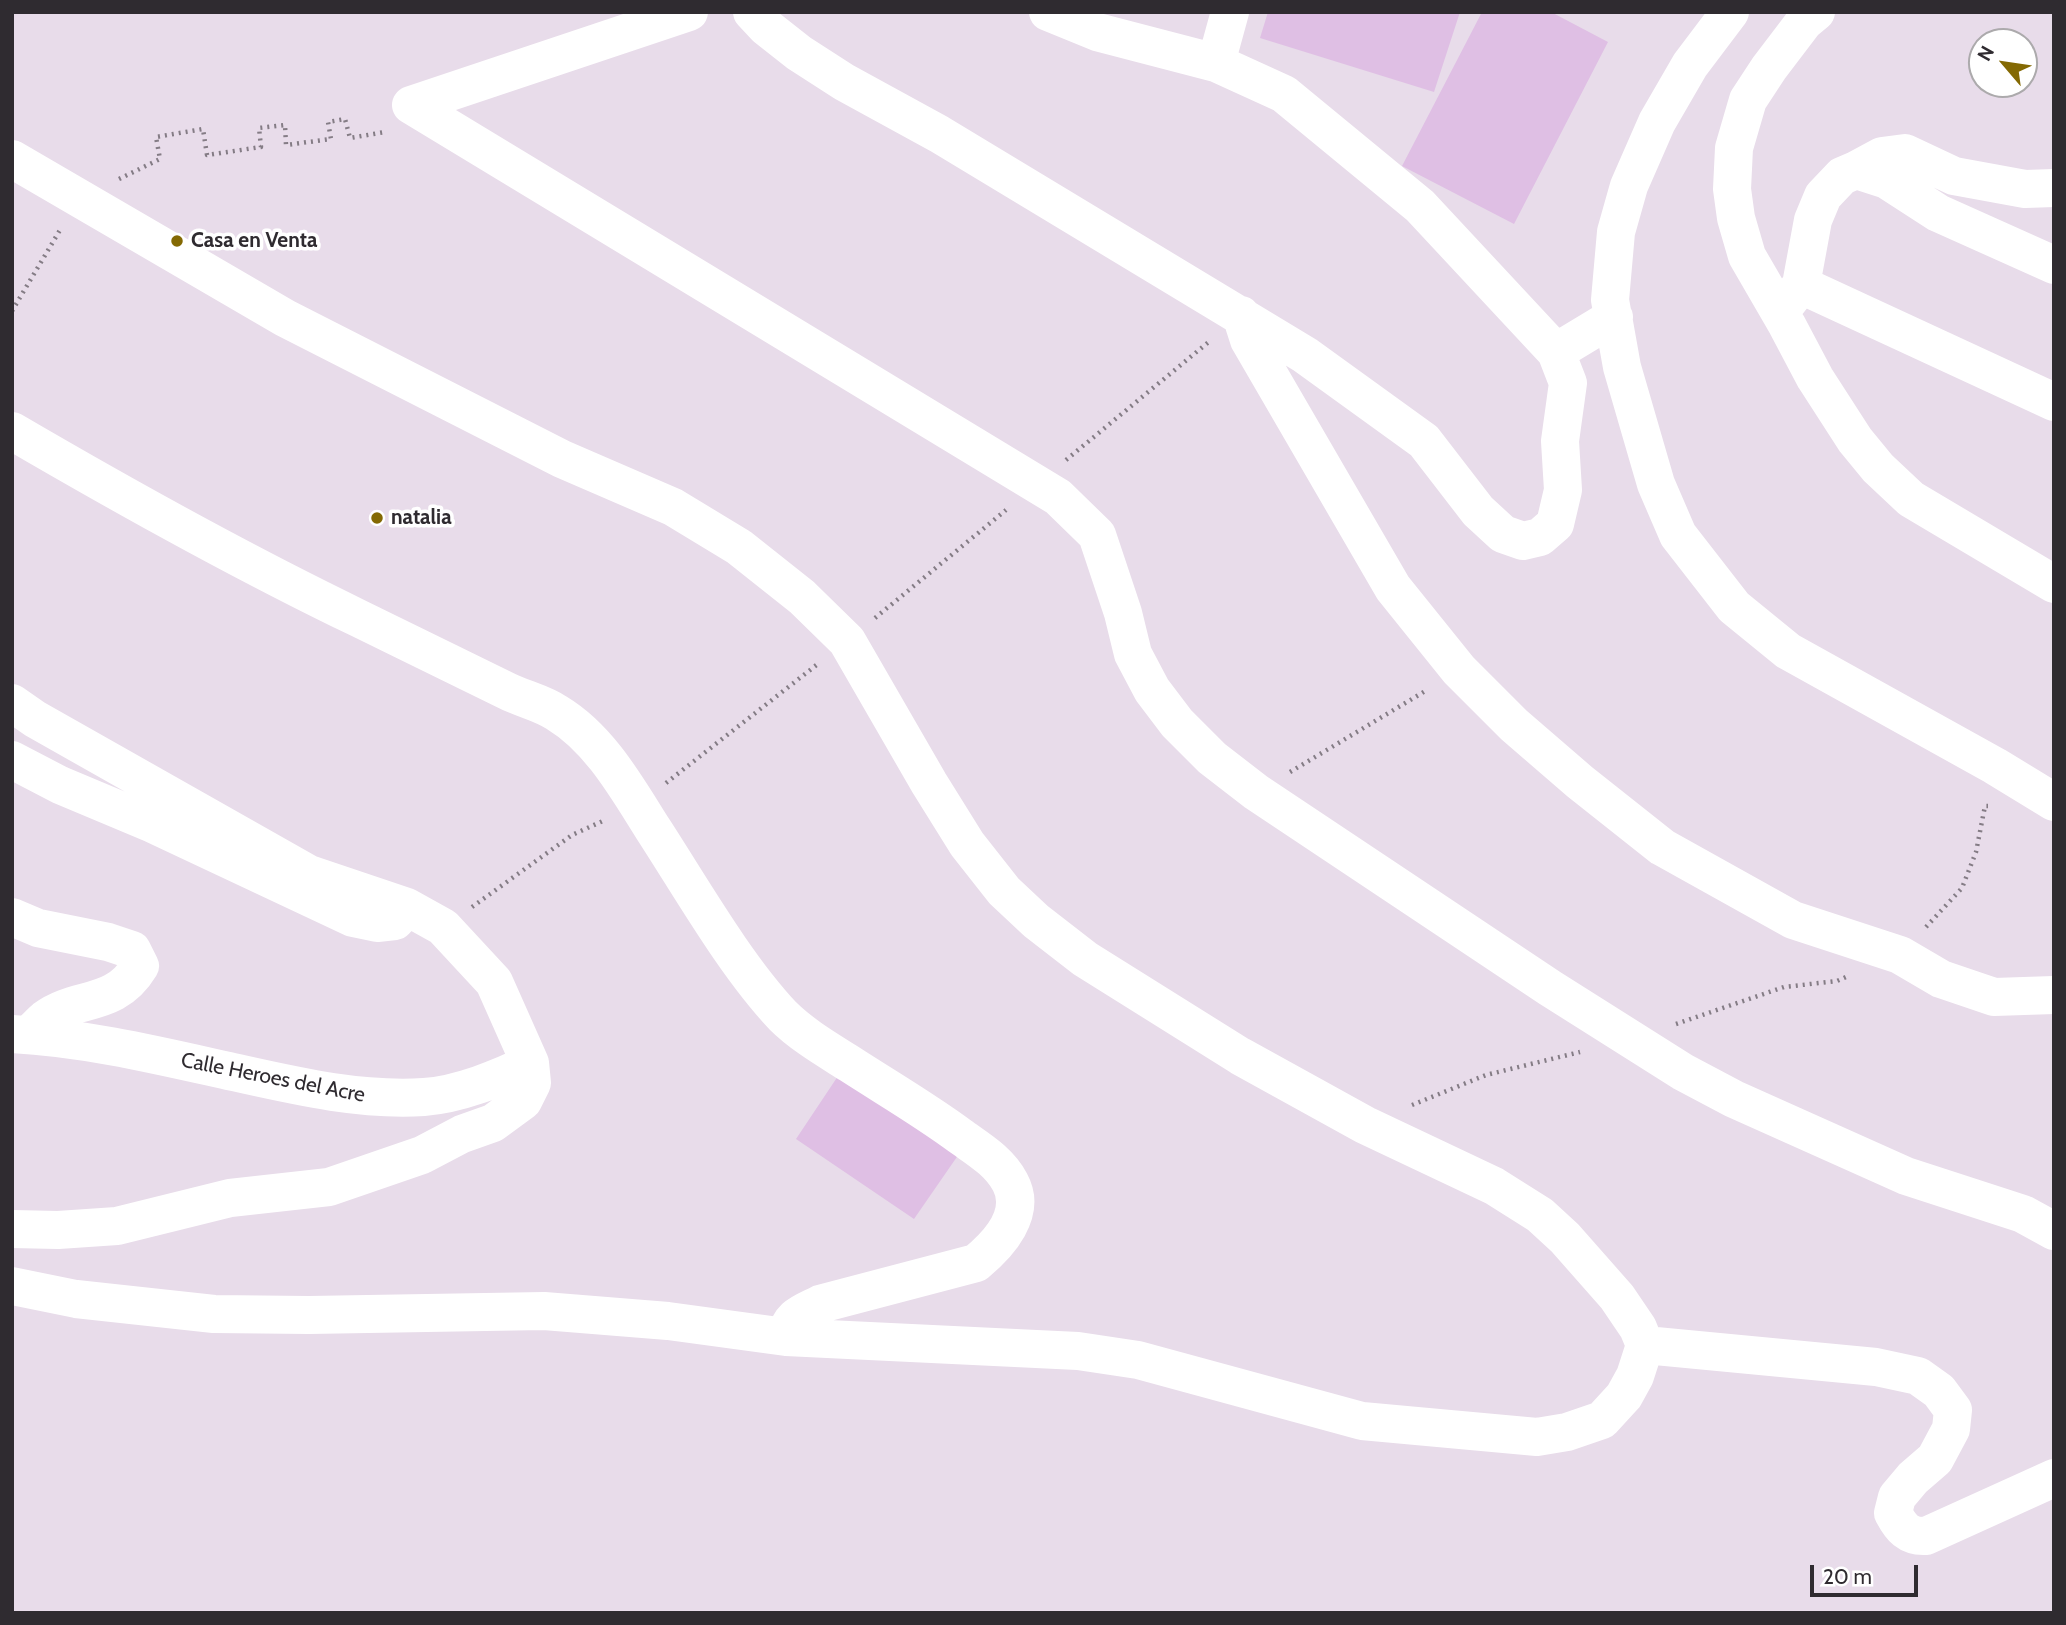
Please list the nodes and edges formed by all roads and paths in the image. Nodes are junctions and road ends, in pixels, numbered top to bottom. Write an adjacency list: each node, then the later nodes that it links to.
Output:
1 (689, 12): 8 (street)
2 (752, 12): 16 (street)
3 (1048, 12): 7 (street)
4 (1230, 12): 7 (street)
5 (1730, 12): 17 (street)
6 (1816, 12): 14 (street)
7 (1216, 63): 18 (street)
8 (411, 105): 12 (path); 25 (street)
9 (12, 159): 12 (street)
10 (1856, 170): 11 (street); 13 (street); 14 (street)
11 (2054, 188)
12 (78, 199): 15 (path); 34 (street)
13 (2054, 265)
14 (1790, 299): 19 (street); 21 (street)
15 (12, 311)
16 (1241, 315): 18 (street); 22 (street)
17 (1614, 317): 18 (street); 26 (street)
18 (1556, 352)
19 (2054, 402)
20 (12, 431): 38 (street)
21 (2054, 584)
22 (1459, 670): 25 (path); 29 (street)
23 (12, 703): 27 (street)
24 (12, 760): 27 (street)
25 (1256, 792): 32 (street)
26 (2053, 802): 29 (path)
27 (407, 907): 33 (street)
28 (12, 916): 31 (street)
29 (1900, 955): 30 (street); 32 (path)
30 (2054, 995)
31 (20, 1035): 33 (street, Calle Heroes del Acre)
32 (1632, 1040): 34 (path); 36 (street)
33 (530, 1063): 35 (street)
34 (1365, 1125): 39 (street)
35 (12, 1229)
36 (2054, 1231)
37 (12, 1286): 38 (street)
38 (786, 1337): 39 (street)
39 (1645, 1345): 40 (street)
40 (2054, 1478)

